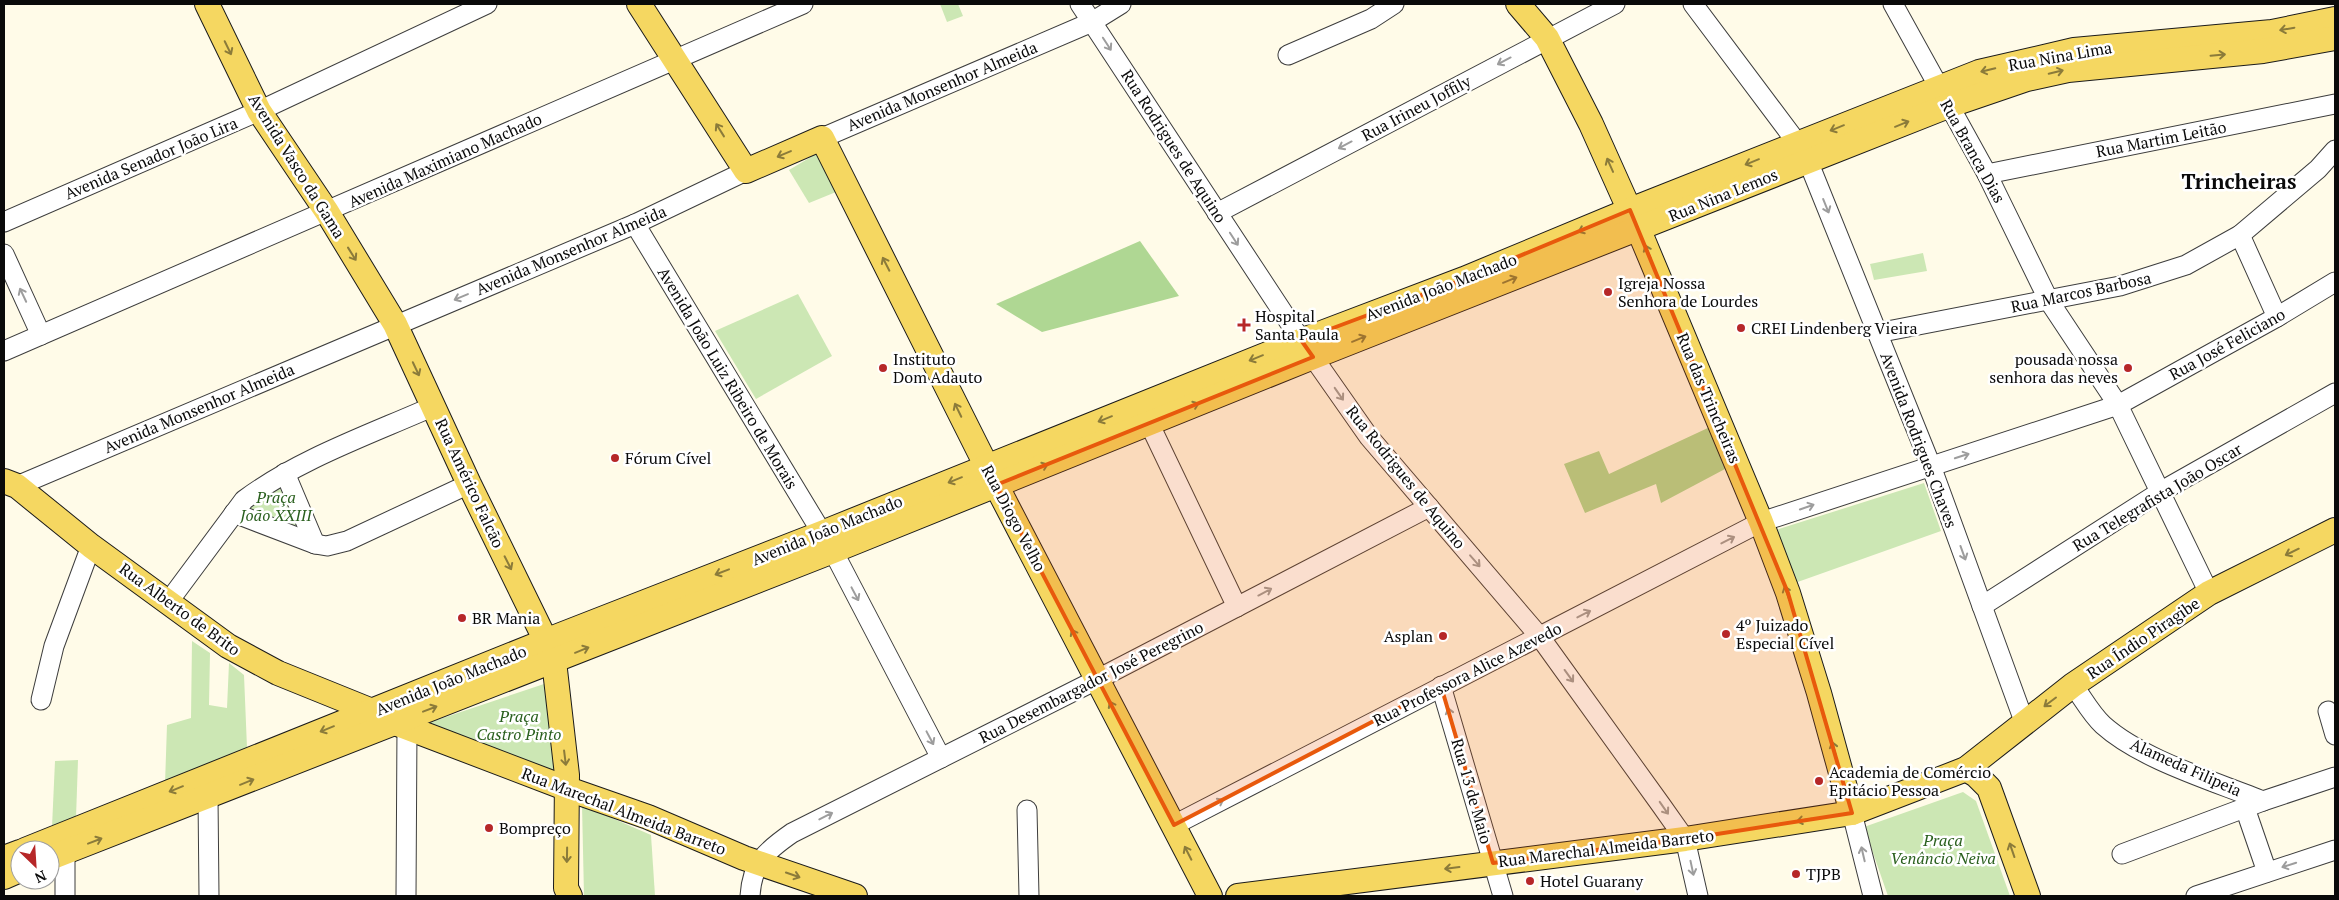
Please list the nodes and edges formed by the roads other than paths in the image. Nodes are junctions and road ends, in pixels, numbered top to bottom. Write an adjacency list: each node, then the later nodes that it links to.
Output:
1 (207, 4): 20 (main road, Avenida Vasco da Gama, one-way to 20)
2 (487, 4): 20 (street, Avenida Senador João Lira)
3 (638, 4): 17 (main road)
4 (803, 4): 17 (street, Avenida Maximiano Machado)
5 (1080, 4): 13 (street, Rua Rodrigues de Aquino)
6 (1121, 4): 13 (street, Avenida Monsenhor Almeida)
7 (1394, 4): 16 (street)
8 (1518, 4): 14 (main road, Rua das Trincheiras)
9 (1615, 4): 14 (street, Rua Irineu Joffily)
10 (1692, 4): 23 (street, Avenida Rodrigues Chaves)
11 (1893, 4): 18 (street, Rua Branca Dias)
12 (2335, 19): 18 (main road, Rua Nina Lima, one-way to 18)
13 (1092, 22): 21 (street, Avenida Monsenhor Almeida); 27 (street, Rua Rodrigues de Aquino, one-way to 27)
14 (1547, 38): 27 (street, Rua Irineu Joffily, one-way to 27); 28 (main road, Rua das Trincheiras, one-way to 14)
15 (2335, 38): 18 (main road, Rua Nina Lima, one-way to 15)
16 (1288, 55)
17 (675, 60): 24 (main road, one-way to 17); 26 (street, Avenida Maximiano Machado)
18 (1943, 96): 23 (main road, Rua Nina Lima); 25 (street, Rua Branca Dias)
19 (2335, 104): 25 (street, Rua Martim Leitão)
20 (259, 111): 26 (main road, Avenida Vasco da Gama); 29 (street, Avenida Senador João Lira)
21 (822, 138): 24 (main road, Avenida Monsenhor Almeida, one-way to 24); 47 (main road, Rua Diogo Velho, one-way to 21)
22 (2335, 150): 31 (street, Rua Marcos Barbosa)
23 (1803, 152): 28 (main road, Rua Nina Lemos); 37 (street, Avenida Rodrigues Chaves, one-way to 37)
24 (746, 171): 30 (street, Avenida Monsenhor Almeida)
25 (1987, 174): 34 (street, Rua Branca Dias)
26 (326, 212): 36 (main road, Avenida Vasco da Gama, one-way to 36); 38 (street, Avenida Maximiano Machado)
27 (1218, 213): 39 (street, Rua Rodrigues de Aquino, one-way to 39)
28 (1634, 219): 39 (main road, Avenida João Machado); 53 (main road, Rua das Trincheiras, one-way to 28)
29 (4, 222)
30 (635, 224): 36 (street, Avenida Monsenhor Almeida, one-way to 36); 55 (street, Avenida João Luiz Ribeiro de Morais)
31 (2240, 236): 34 (street, Rua Marcos Barbosa); 35 (street)
32 (4, 254): 38 (street, one-way to 32)
33 (2335, 282): 35 (street, Rua José Feliciano)
34 (2049, 301): 37 (street, Rua Marcos Barbosa); 42 (street, Rua Branca Dias)
35 (2277, 317): 42 (street, Rua José Feliciano)
36 (396, 324): 43 (main road, Rua Américo Falcão, one-way to 43); 48 (street, Avenida Monsenhor Almeida)
37 (1877, 333): 45 (street, Avenida Rodrigues Chaves)
38 (41, 335): 40 (street, Avenida Maximiano Machado)
39 (1307, 348): 44 (main road, Avenida João Machado, one-way to 39); 47 (main road, Avenida João Machado, one-way to 47); 51 (street, Rua Rodrigues de Aquino, one-way to 51)
40 (4, 351)
41 (2335, 392): 50 (street, Rua Telegrafista João Oscar)
42 (2118, 405): 45 (street, Rua José Feliciano, one-way to 42); 50 (street, Rua Branca Dias)
43 (434, 406): 46 (street); 49 (main road, Rua Américo Falcão)
44 (1149, 423): 47 (main road, Avenida João Machado, one-way to 44); 61 (street)
45 (1931, 466): 53 (street, Rua Professora Alice Azevedo, one-way to 45); 60 (street, Avenida Rodrigues Chaves, one-way to 60)
46 (285, 473): 52 (street); 56 (street)
47 (991, 476): 55 (main road, Avenida João Machado); 64 (main road, Rua Diogo Velho, one-way to 47)
48 (10, 483): 57 (main road, Rua Alberto de Brito)
49 (469, 484): 56 (street); 63 (main road, Rua Américo Falcão, one-way to 63)
50 (2160, 492): 58 (street, Rua Branca Dias); 60 (street, Rua Telegrafista João Oscar)
51 (1428, 507): 61 (street, Rua Desembargador José Peregrino, one-way to 51); 62 (street, Rua Rodrigues de Aquino, one-way to 62)
52 (234, 513): 56 (street); 59 (street)
53 (1761, 522): 62 (street, Rua Professora Alice Azevedo, one-way to 53); 81 (main road, Rua das Trincheiras, one-way to 53)
54 (2335, 530): 58 (main road, Rua Índio Piragibe, one-way to 58)
55 (827, 542): 63 (main road, Avenida João Machado); 73 (street, Avenida João Luiz Ribeiro de Morais, one-way to 73)
56 (315, 544)
57 (91, 546): 59 (main road, Rua Alberto de Brito); 67 (street)
58 (2209, 593): 65 (main road, Rua Índio Piragibe)
59 (168, 601): 69 (main road, Rua Alberto de Brito)
60 (1982, 606): 70 (street, Avenida Rodrigues Chaves)
61 (1237, 607): 64 (street, Rua Desembargador José Peregrino)
62 (1540, 637): 66 (street, Rua Professora Alice Azevedo); 83 (street, Rua Rodrigues de Aquino, one-way to 83)
63 (550, 651): 69 (main road, Avenida João Machado); 71 (main road, Avenida João Machado, one-way to 63); 76 (main road, Rua Américo Falcão, one-way to 76)
64 (1098, 679): 73 (street, Rua Desembargador José Peregrino); 82 (main road, Rua Diogo Velho, one-way to 64)
65 (2073, 685): 70 (main road, Rua Índio Piragibe, one-way to 70); 78 (street, Alameda Filipeia)
66 (1441, 686): 82 (street, Rua Professora Alice Azevedo, one-way to 66); 89 (street, Rua 13 de Maio, one-way to 66)
67 (41, 700)
68 (2328, 710): 72 (street)
69 (372, 711): 84 (main road, Avenida João Machado, one-way to 84)
70 (2024, 721): 74 (main road, Rua Índio Piragibe)
71 (401, 725): 76 (main road, Rua Marechal Almeida Barreto); 77 (main road, Avenida João Machado, one-way to 71); 95 (street)
72 (2335, 735)
73 (941, 758): 88 (street, Rua Desembargador José Peregrino, one-way to 73)
74 (1966, 769): 81 (main road, Rua Marechal Almeida Barreto); 104 (main road, one-way to 74)
75 (2335, 777): 78 (street)
76 (568, 789): 88 (main road, Rua Marechal Almeida Barreto); 92 (main road, Rua Américo Falcão, one-way to 92)
77 (208, 797): 86 (main road, Avenida João Machado, one-way to 77); 94 (street)
78 (2263, 801): 79 (street)
79 (2245, 808): 87 (street); 91 (street, Alameda Filipeia)
80 (1027, 810): 98 (street)
81 (1852, 813): 83 (main road, Rua Marechal Almeida Barreto, one-way to 83); 103 (street, one-way to 81)
82 (1174, 825): 99 (main road, Rua Diogo Velho, one-way to 82)
83 (1685, 839): 89 (main road, Rua Marechal Almeida Barreto); 102 (street, Rua Rodrigues de Aquino, one-way to 102)
84 (49, 840)
85 (2335, 850): 91 (street, one-way to 91)
86 (60, 854)
87 (2122, 854)
88 (758, 863): 96 (street); 97 (main road, Rua Marechal Almeida Barreto, one-way to 97)
89 (1493, 863): 100 (main road, Rua Marechal Almeida Barreto, one-way to 100); 101 (street, Rua 13 de Maio)
90 (60, 867): 93 (street)
91 (2267, 872): 105 (street)
92 (566, 893)
93 (65, 896)
94 (209, 896)
95 (406, 896)
96 (750, 896)
97 (855, 896)
98 (1029, 896)
99 (1210, 896)
100 (1238, 896)
101 (1503, 896)
102 (1698, 896)
103 (1873, 896)
104 (2028, 896)
105 (2196, 896)

